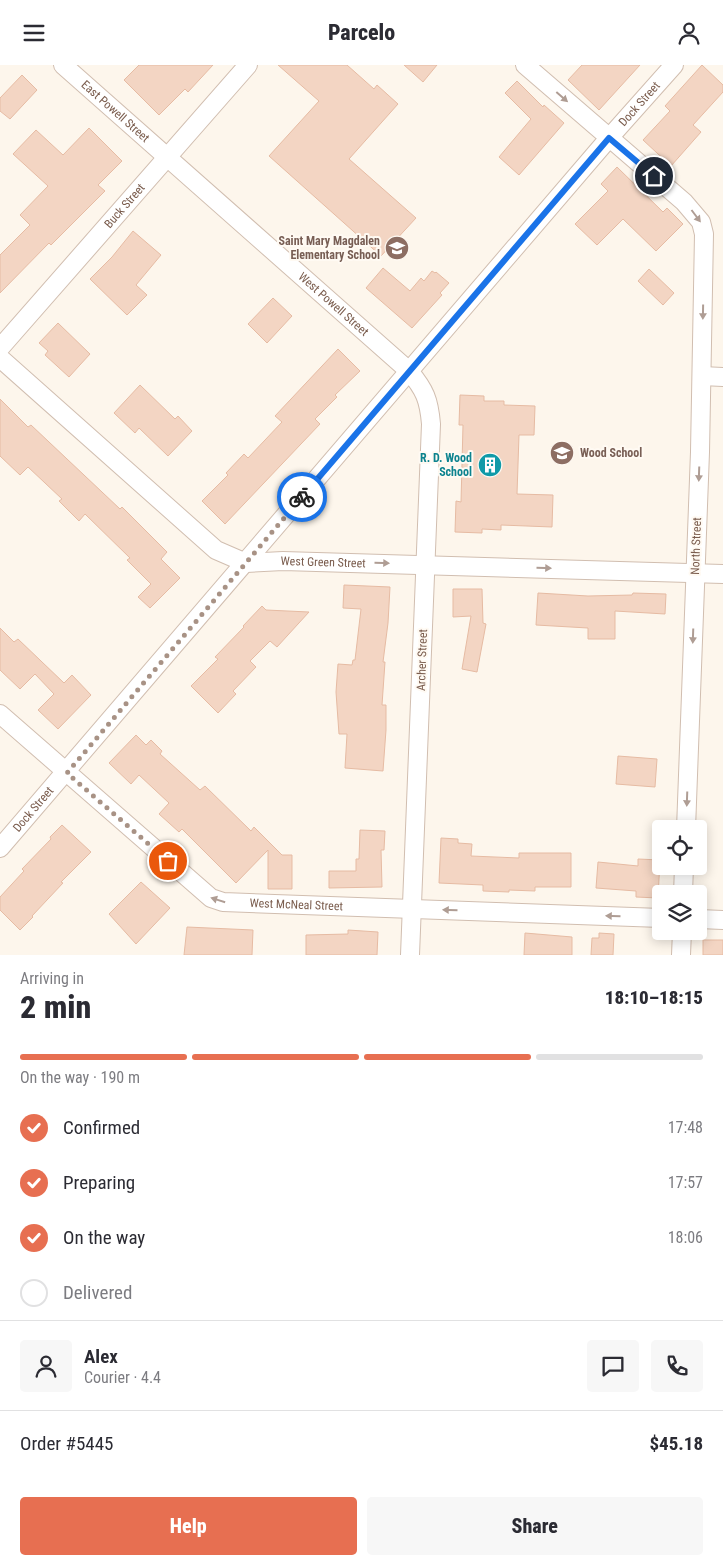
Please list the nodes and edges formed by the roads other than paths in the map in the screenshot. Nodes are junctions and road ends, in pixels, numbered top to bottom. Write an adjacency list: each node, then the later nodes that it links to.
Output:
1 (63, 65): 6 (street, East Powell Street)
2 (248, 65): 6 (street, Buck Street)
3 (525, 65): 5 (street, North Street, one-way to 5)
4 (674, 65): 5 (street, Dock Street)
5 (609, 138): 9 (street, Dock Street); 10 (street, North Street, one-way to 10)
6 (167, 157): 7 (street, Buck Street); 9 (street, West Powell Street)
7 (0, 348)
8 (0, 358): 12 (street, West Green Street)
9 (409, 371): 12 (street, Dock Street); 13 (street, Archer Street)
10 (702, 376): 11 (street); 14 (street, North Street, one-way to 14)
11 (723, 377)
12 (246, 563): 13 (street, West Green Street, one-way to 13); 17 (street, Dock Street)
13 (426, 565): 14 (street, West Green Street, one-way to 14); 20 (street, Archer Street)
14 (696, 573): 15 (street, West Green Street); 18 (street, North Street, one-way to 18)
15 (723, 574)
16 (0, 714): 17 (street, West McNeal Street)
17 (67, 773): 19 (street, Dock Street); 20 (street, West McNeal Street, one-way to 17)
18 (686, 820)
19 (0, 849)
20 (412, 908): 21 (street, West McNeal Street, one-way to 20); 25 (street, Archer Street)
21 (652, 918)
22 (707, 919): 23 (street)
23 (723, 920)
24 (682, 940): 26 (street)
25 (410, 955)
26 (681, 955)

